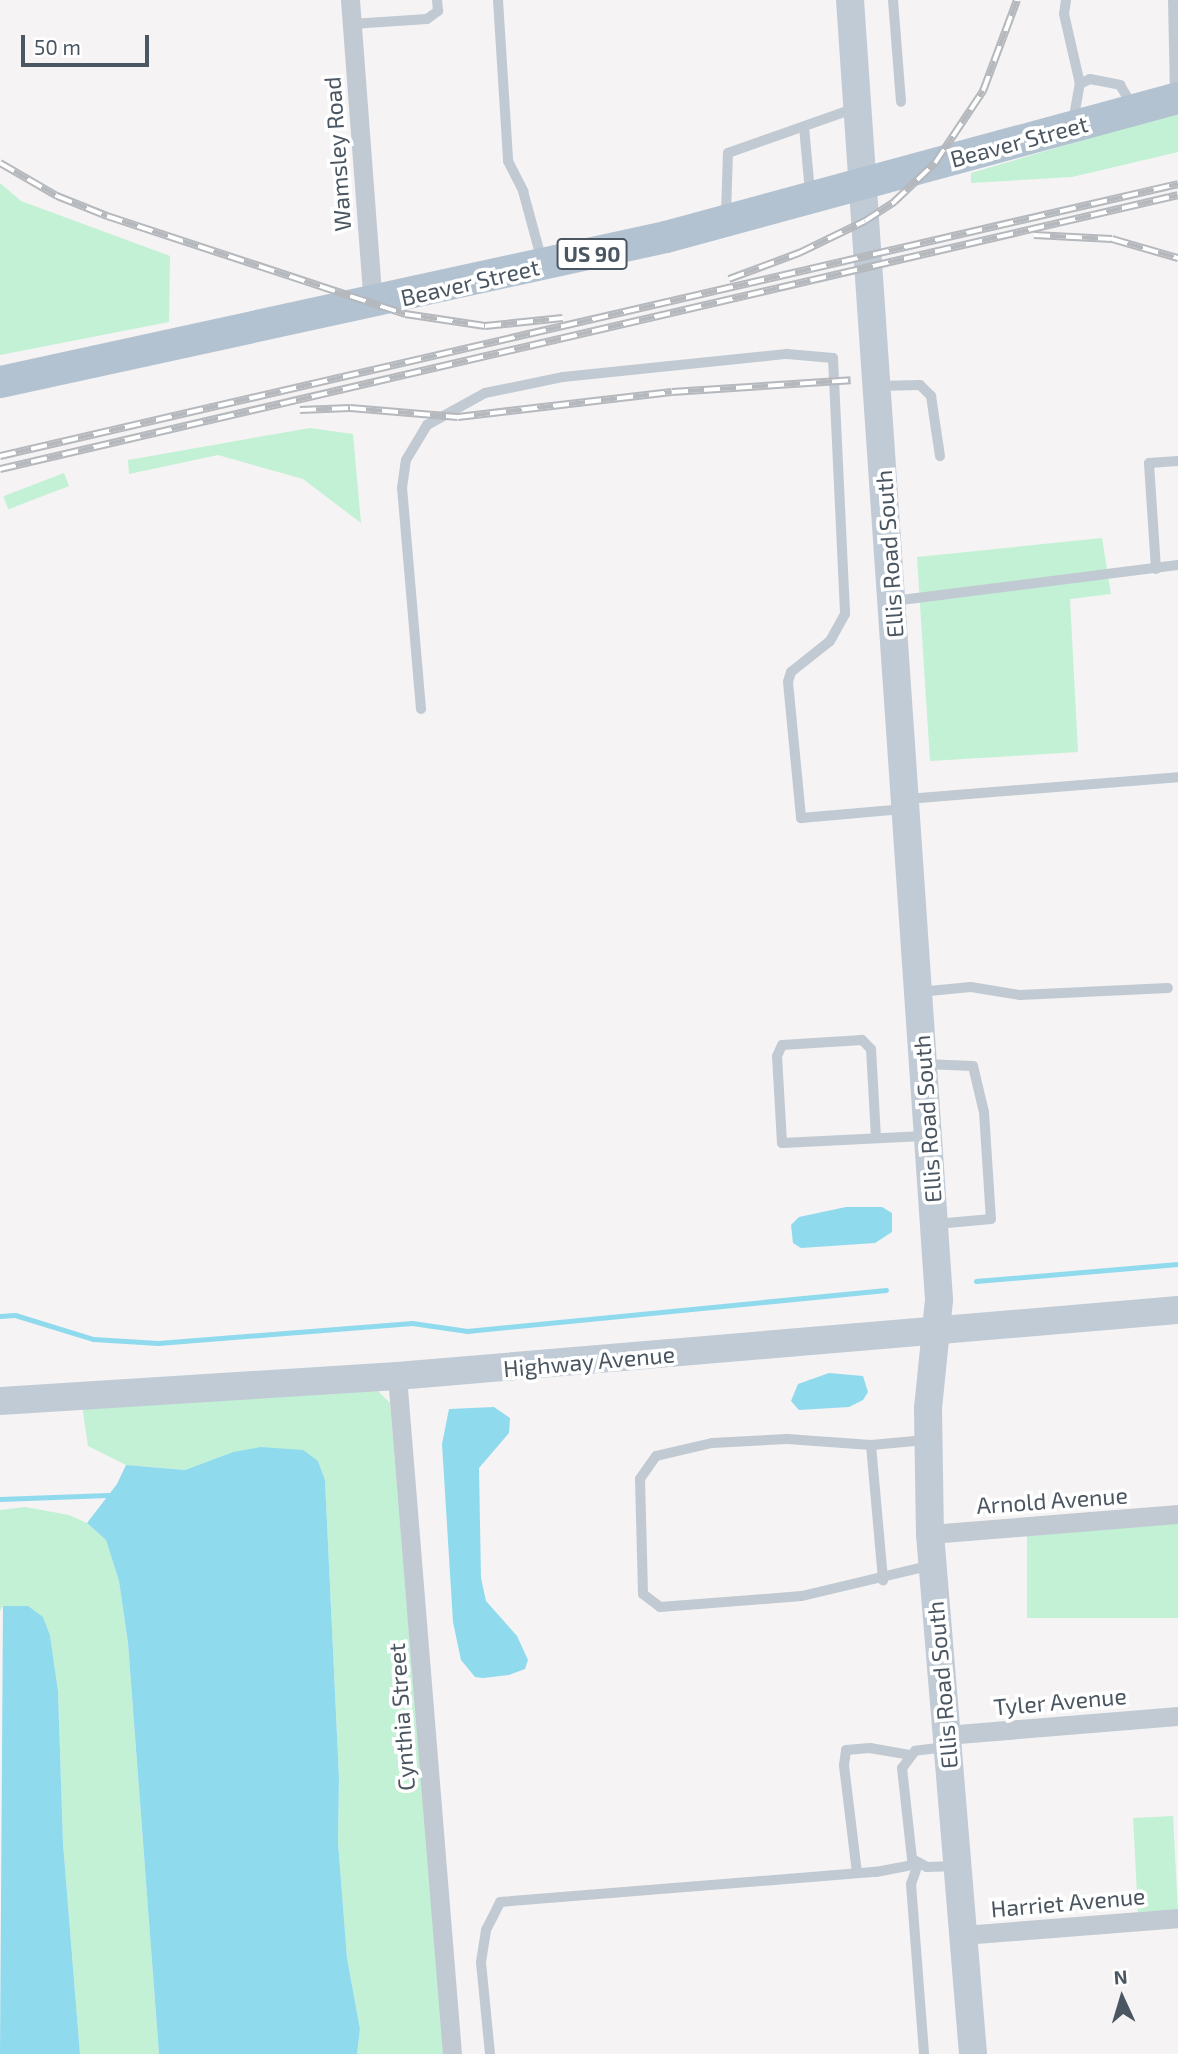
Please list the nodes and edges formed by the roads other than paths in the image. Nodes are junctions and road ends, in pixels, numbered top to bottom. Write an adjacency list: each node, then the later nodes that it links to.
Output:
1 (350, 0): 8 (street, Wamsley Road)
2 (437, 0): 8 (lane)
3 (498, 0): 19 (lane)
4 (850, 0): 12 (street, Ellis Road South)
5 (893, 0): 11 (lane)
6 (1066, 0): 9 (lane)
7 (1173, 0): 10 (lane)
8 (352, 24): 20 (street, Wamsley Road)
9 (1080, 85): 13 (lane); 14 (lane)
10 (1177, 98): 13 (main road, Beaver Street / US 90)
11 (901, 102)
12 (857, 107): 15 (lane); 16 (street, Ellis Road South)
13 (1134, 109): 14 (main road, Beaver Street / US 90)
14 (1073, 126): 16 (main road, Beaver Street / US 90)
15 (804, 127): 17 (lane); 18 (lane)
16 (862, 184): 17 (main road, Beaver Street / US 90); 22 (street, Ellis Road South)
17 (810, 198): 18 (main road, Beaver Street / US 90)
18 (726, 220): 19 (main road, Beaver Street / US 90)
19 (543, 265): 20 (main road, Beaver Street / US 90)
20 (373, 303): 21 (main road, Beaver Street / US 90)
21 (0, 382)
22 (878, 386): 23 (lane); 27 (street, Ellis Road South)
23 (940, 456)
24 (1178, 461): 26 (lane)
25 (1178, 565): 26 (lane)
26 (1156, 569): 27 (lane)
27 (892, 601): 30 (street, Ellis Road South)
28 (421, 709): 30 (lane)
29 (1178, 777): 30 (lane)
30 (906, 804): 32 (street, Ellis Road South)
31 (1168, 988): 32 (lane)
32 (919, 992): 33 (street, Ellis Road South)
33 (924, 1064): 34 (street, Ellis Road South); 36 (lane)
34 (928, 1136): 35 (lane); 36 (street, Ellis Road South)
35 (877, 1138): 35 (lane)
36 (934, 1224): 38 (street, Ellis Road South)
37 (1178, 1310): 38 (street, Highway Avenue)
38 (937, 1331): 39 (street, Highway Avenue); 41 (street, Ellis Road South)
39 (397, 1376): 40 (street, Highway Avenue); 55 (street, Cynthia Street)
40 (0, 1401)
41 (927, 1440): 42 (lane); 44 (street, Ellis Road South)
42 (871, 1444): 46 (lane); 46 (lane)
43 (1178, 1514): 44 (street, Arnold Avenue)
44 (930, 1534): 45 (street, Ellis Road South)
45 (932, 1565): 46 (lane); 48 (street, Ellis Road South)
46 (883, 1580)
47 (1178, 1716): 48 (street, Tyler Avenue)
48 (946, 1741): 49 (lane); 51 (street, Ellis Road South)
49 (909, 1755): 50 (lane); 52 (lane)
50 (918, 1864): 51 (lane); 52 (lane); 57 (lane)
51 (957, 1866): 54 (street, Ellis Road South)
52 (857, 1873): 56 (lane)
53 (1178, 1917): 54 (street, Harriet Avenue)
54 (962, 1935): 58 (street, Ellis Road South)
55 (452, 2054)
56 (491, 2054)
57 (924, 2054)
58 (972, 2054)

